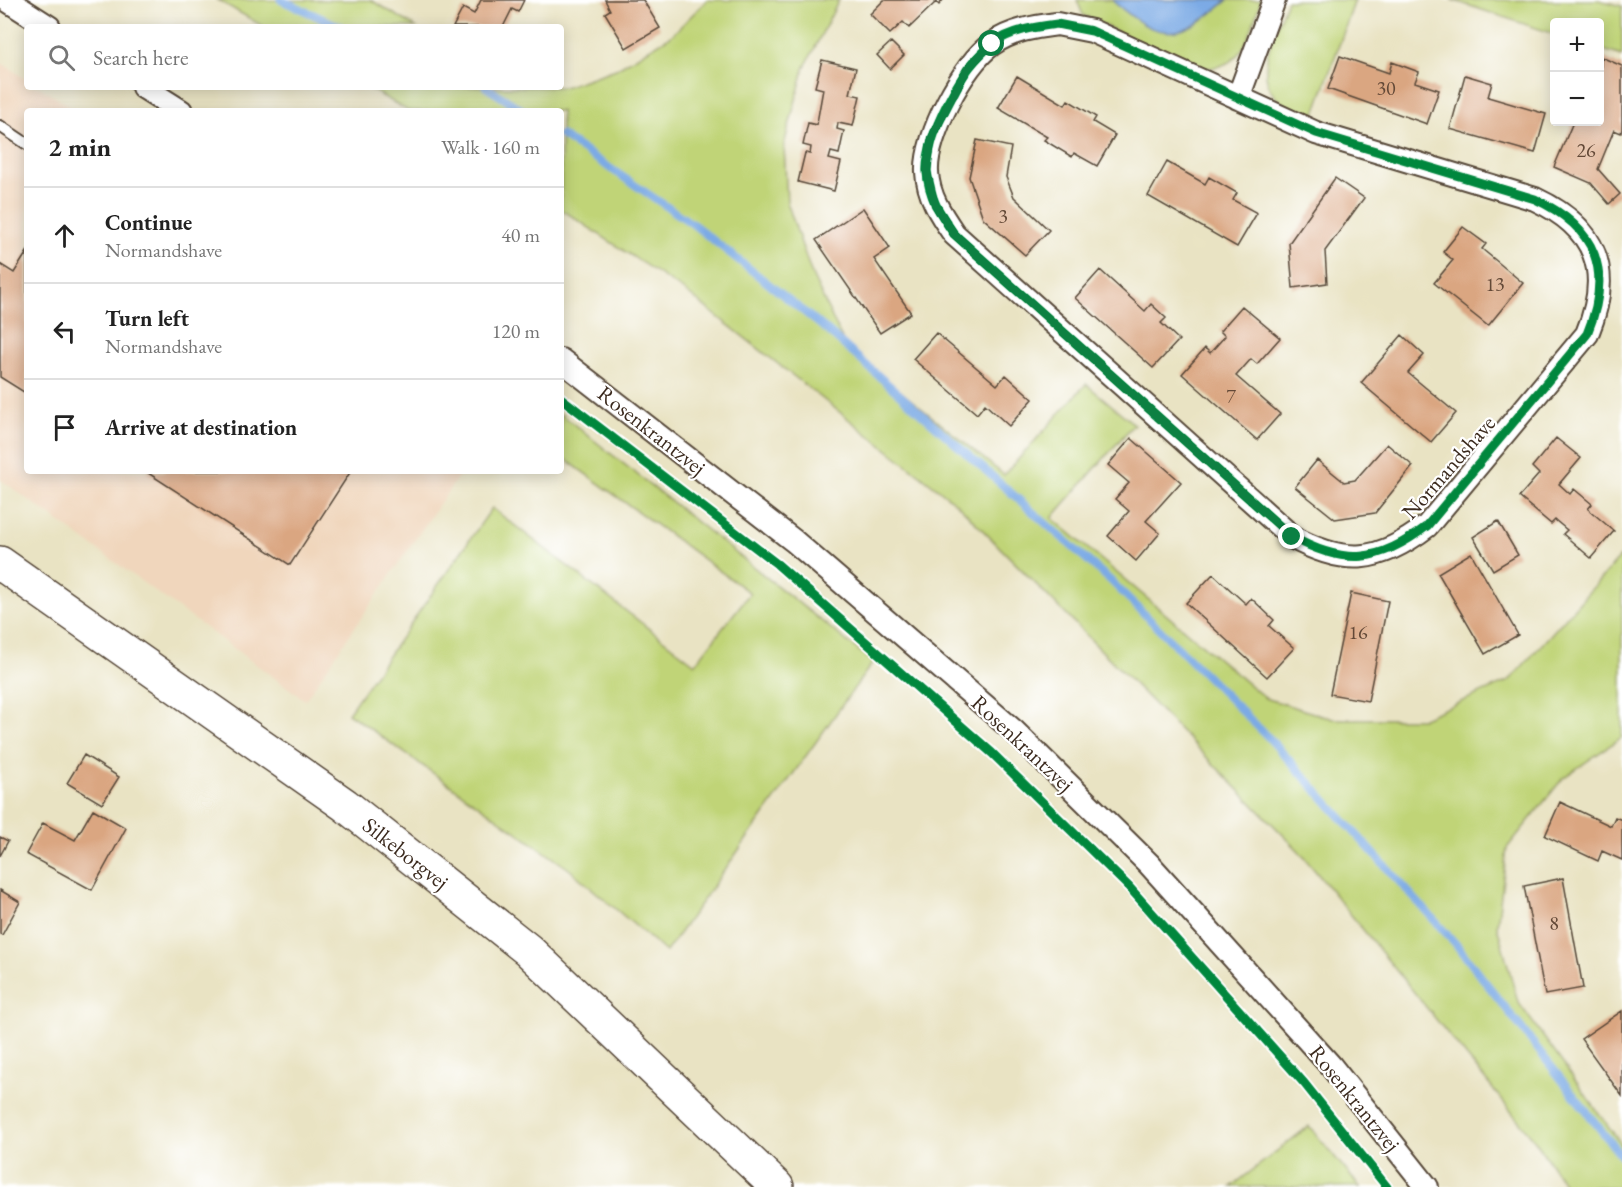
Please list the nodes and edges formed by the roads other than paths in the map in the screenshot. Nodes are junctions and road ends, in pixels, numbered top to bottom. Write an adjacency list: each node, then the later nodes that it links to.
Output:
1 (7, 0): 3 (street)
2 (1274, 0): 5 (street)
3 (44, 24)
4 (148, 90): 6 (street)
5 (1238, 98): 5 (street, Normandshave)
6 (176, 108)
7 (0, 126): 8 (lane)
8 (24, 142)
9 (564, 362): 12 (street, Rosenkrantzvej)
10 (0, 563): 11 (main road, Silkeborgvej)
11 (777, 1187)
12 (1426, 1187)

